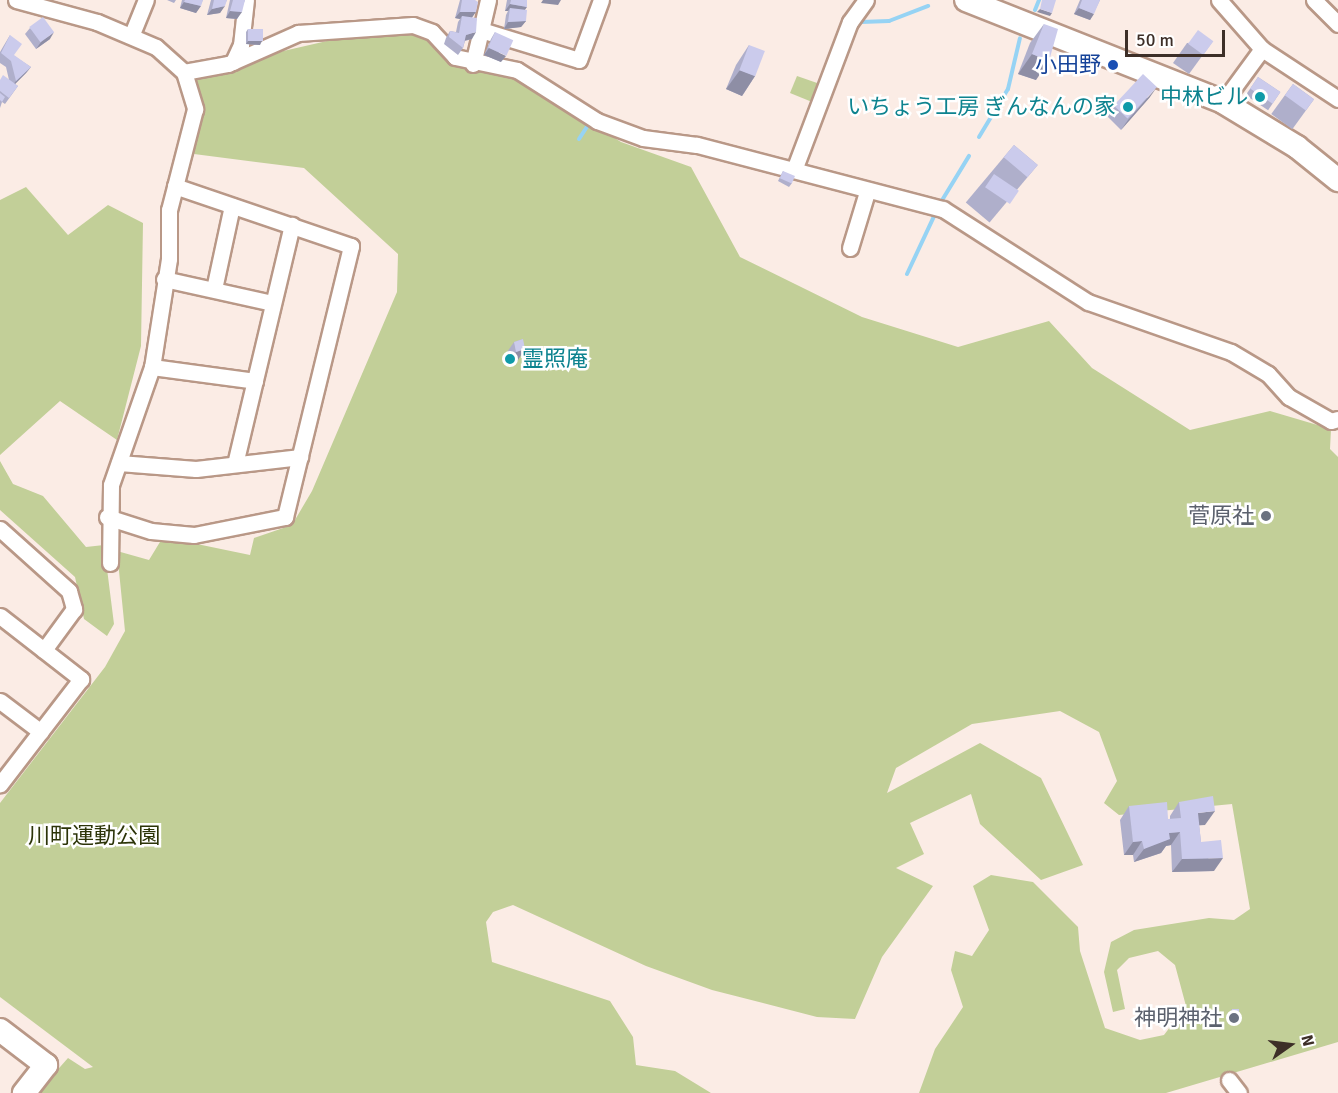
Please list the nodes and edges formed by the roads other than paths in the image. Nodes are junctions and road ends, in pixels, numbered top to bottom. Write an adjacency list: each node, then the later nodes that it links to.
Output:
1 (16, 0): 12 (street)
2 (146, 0): 12 (street)
3 (246, 0): 14 (street)
4 (488, 0): 11 (street)
5 (601, 0): 11 (street)
6 (866, 0): 19 (street)
7 (966, 0): 18 (main road)
8 (1219, 0): 13 (street)
9 (1314, 0): 10 (street)
10 (1338, 24)
11 (481, 30): 15 (street)
12 (132, 34): 16 (street)
13 (1262, 49): 17 (street); 18 (street)
14 (233, 62): 15 (street); 16 (street)
15 (473, 64): 19 (street)
16 (184, 72): 21 (street)
17 (1338, 99)
18 (1223, 102): 20 (main road)
19 (794, 170): 22 (street)
20 (1338, 180)
21 (175, 186): 23 (street); 26 (street)
22 (867, 192): 25 (street); 31 (street)
23 (232, 206): 24 (street); 27 (street)
24 (292, 225): 28 (street); 32 (street)
25 (849, 248)
26 (164, 279): 27 (street); 29 (street)
27 (214, 289): 28 (street)
28 (272, 303): 30 (street)
29 (152, 367): 30 (street); 33 (street)
30 (255, 381): 34 (street)
31 (1338, 418)
32 (300, 457): 34 (street); 35 (street)
33 (118, 463): 34 (street); 35 (street)
34 (235, 464)
35 (107, 517): 37 (street)
36 (0, 529): 39 (street)
37 (110, 563)
38 (0, 616): 39 (street)
39 (44, 650): 41 (street)
40 (0, 701): 41 (street)
41 (41, 732): 42 (street)
42 (0, 783)
43 (0, 1030): 45 (main road)
44 (1229, 1080): 46 (street)
45 (24, 1093)
46 (1239, 1093)

